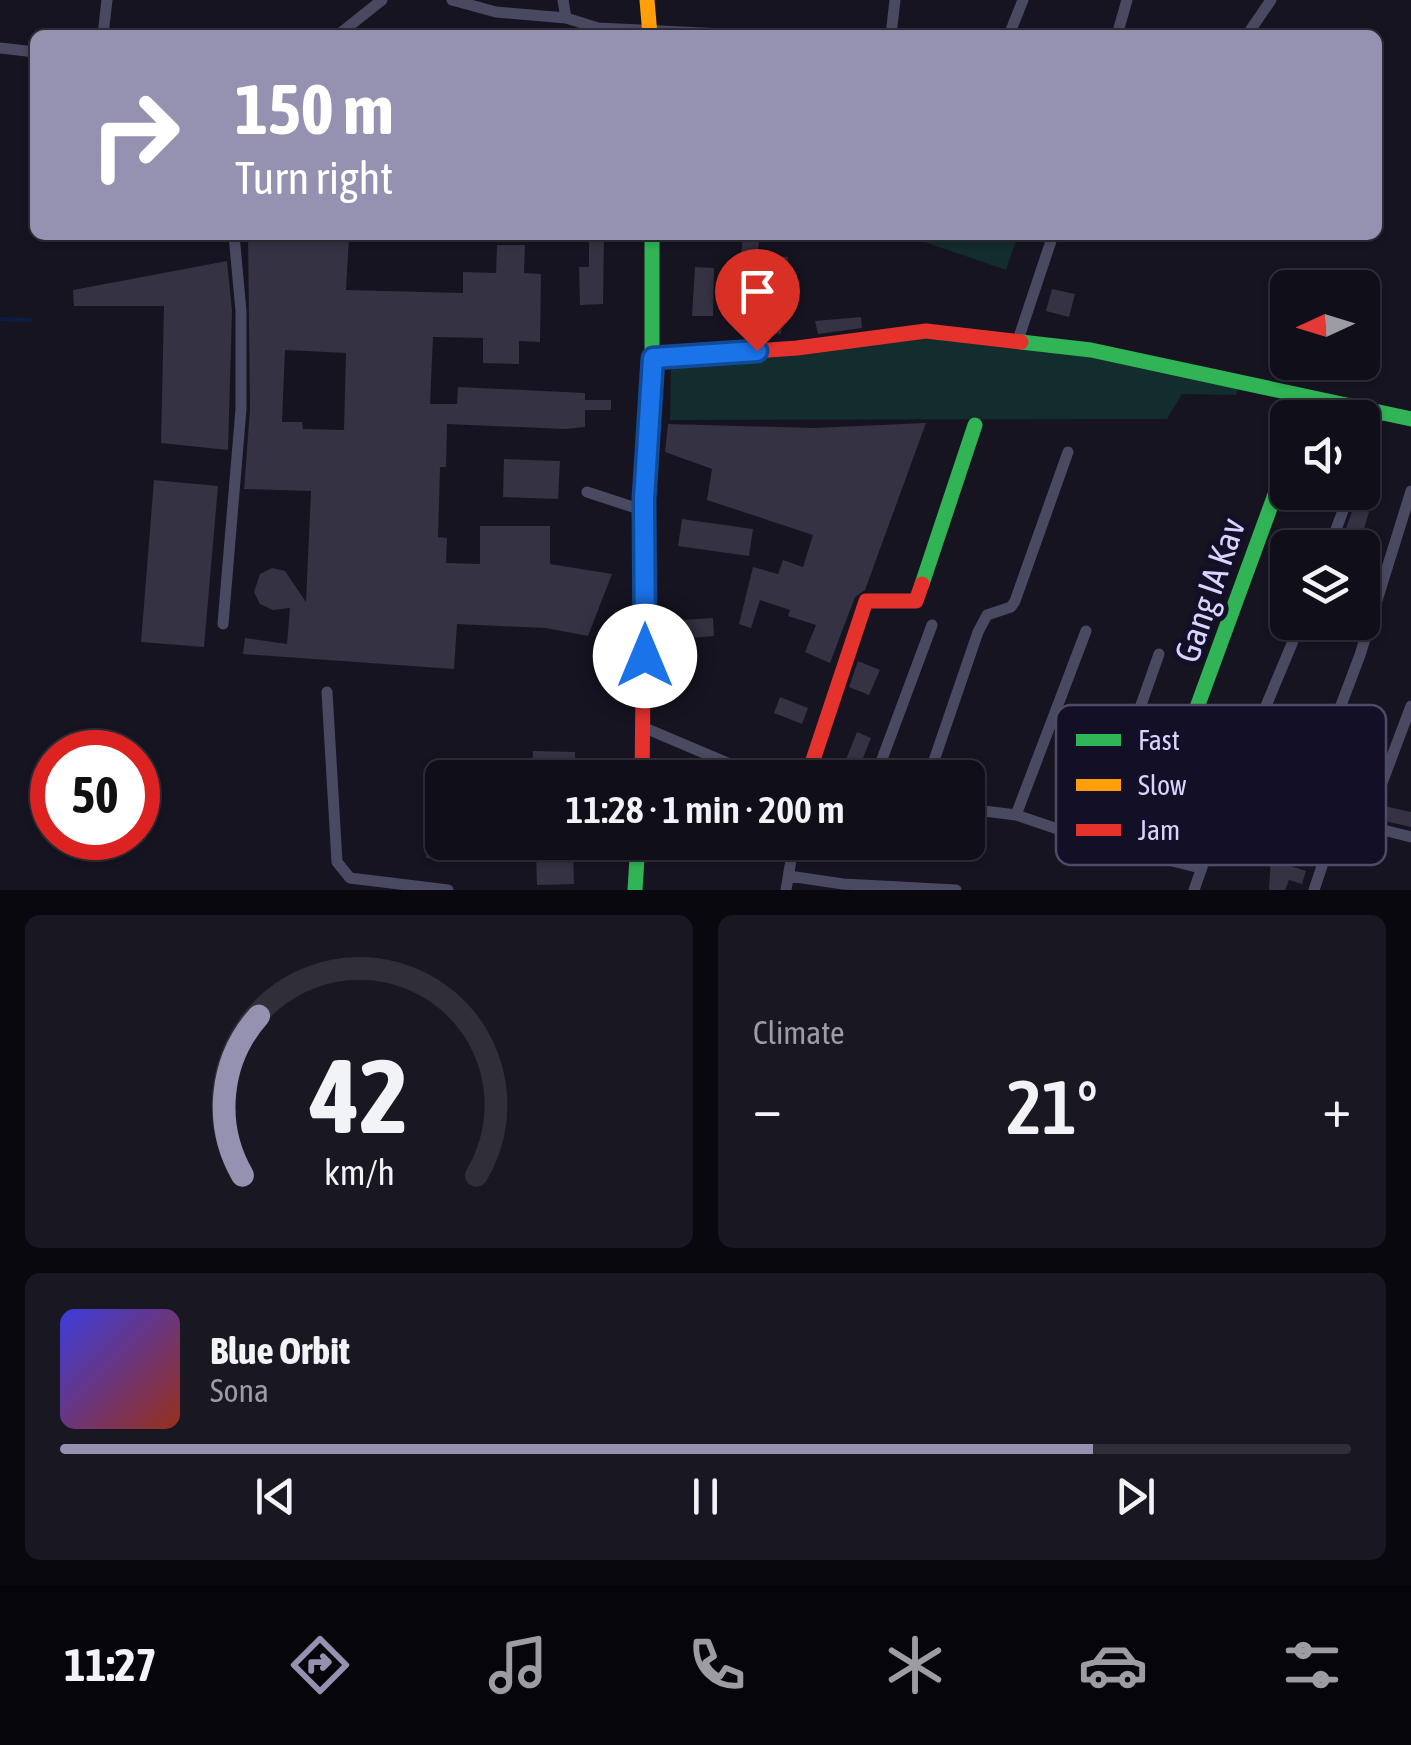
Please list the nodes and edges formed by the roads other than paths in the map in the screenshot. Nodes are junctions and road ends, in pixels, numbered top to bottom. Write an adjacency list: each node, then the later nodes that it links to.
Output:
1 (107, 0): 11 (street)
2 (382, 0): 12 (street)
3 (452, 0): 10 (street)
4 (563, 0): 10 (street)
5 (647, 0): 14 (street)
6 (895, 0): 15 (street)
7 (1023, 0): 16 (street)
8 (1127, 0): 17 (street)
9 (1272, 0): 18 (street)
10 (566, 18): 13 (street)
11 (104, 30)
12 (344, 30)
13 (615, 30)
14 (650, 30)
15 (892, 30)
16 (1011, 30)
17 (1118, 30)
18 (1251, 30)
19 (0, 48): 20 (street)
20 (30, 51)
21 (234, 240): 37 (street)
22 (652, 240): 25 (street)
23 (1051, 240): 24 (street)
24 (1018, 340): 25 (street); 26 (street)
25 (653, 358): 36 (street)
26 (1310, 396): 27 (street); 28 (street)
27 (1309, 400)
28 (1328, 400)
29 (1380, 412): 30 (street)
30 (1411, 419)
31 (975, 425): 53 (street)
32 (1068, 452): 55 (street)
33 (587, 492): 36 (street)
34 (1411, 492): 47 (street)
35 (1270, 507): 45 (street, Gang IA Kav)
36 (644, 511): 50 (street)
37 (224, 624)
38 (932, 625): 54 (street)
39 (1086, 631): 43 (street)
40 (1293, 640): 46 (street)
41 (1159, 654): 44 (street)
42 (327, 692): 69 (street)
43 (1058, 705)
44 (1141, 705)
45 (1198, 705)
46 (1266, 705)
47 (1341, 705)
48 (1411, 706): 56 (street)
49 (1056, 710): 58 (street)
50 (645, 728): 51 (street); 52 (street)
51 (643, 760)
52 (721, 760)
53 (812, 760)
54 (882, 760)
55 (934, 760)
56 (1386, 774)
57 (985, 811): 58 (street)
58 (1016, 816): 59 (street)
59 (1056, 829)
60 (1386, 831): 61 (street)
61 (1411, 838)
62 (637, 860): 70 (street)
63 (791, 860): 68 (street)
64 (1190, 865): 67 (street)
65 (1201, 865): 67 (street)
66 (1322, 865): 74 (street)
67 (1200, 868): 73 (street)
68 (789, 876): 71 (street); 72 (street)
69 (448, 890)
70 (635, 890)
71 (786, 890)
72 (956, 890)
73 (1194, 890)
74 (1314, 890)

